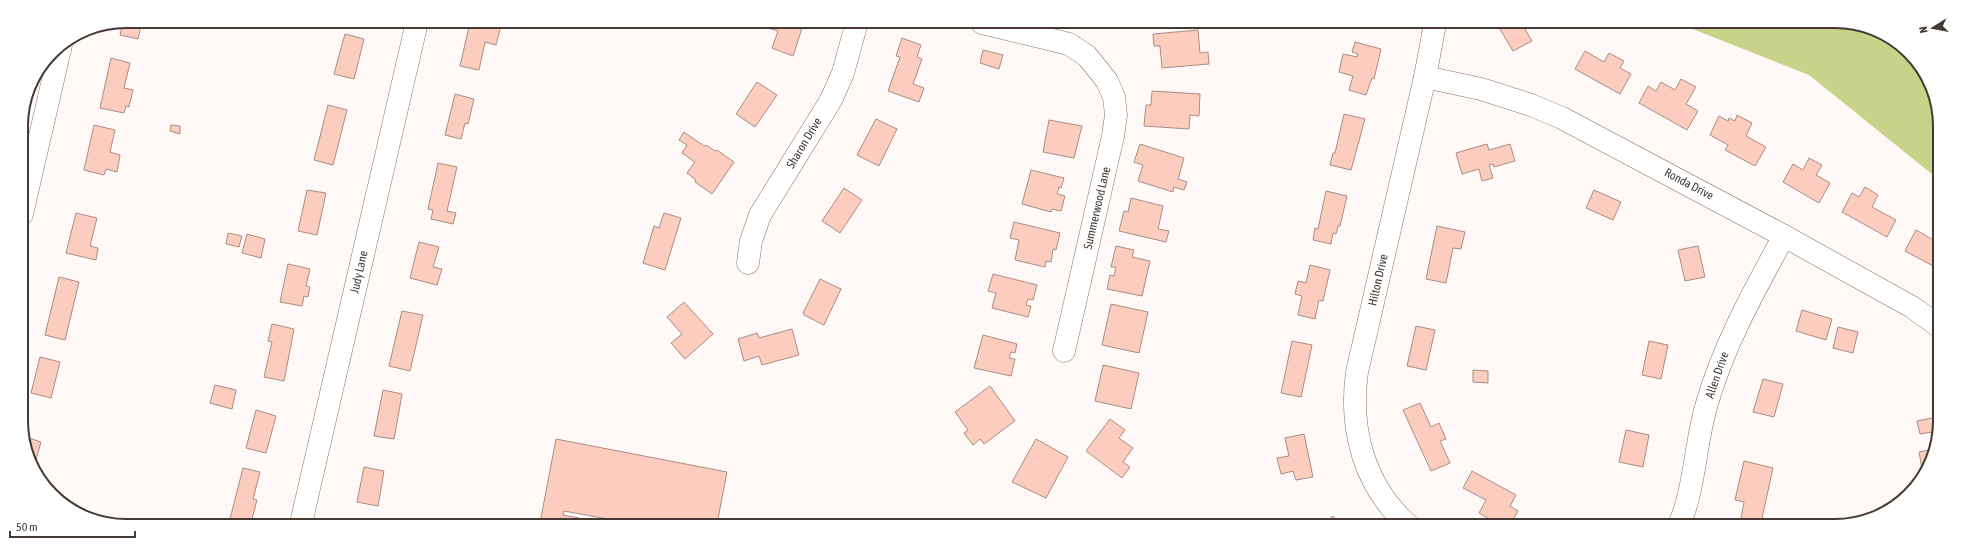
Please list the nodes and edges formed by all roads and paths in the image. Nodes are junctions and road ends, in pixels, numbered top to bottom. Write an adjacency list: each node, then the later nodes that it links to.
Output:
1 (416, 28): 12 (street, Judy Lane)
2 (855, 28): 9 (street, Sharon Drive)
3 (1003, 28): 11 (street, Summerwood Lane)
4 (1434, 28): 6 (street, Hilton Drive)
5 (59, 55): 7 (street)
6 (1425, 77): 8 (street, Ronda Drive); 13 (street, Hilton Drive)
7 (28, 188)
8 (1784, 236): 10 (street, Ronda Drive); 14 (street, Allen Drive)
9 (748, 263)
10 (1933, 322)
11 (1064, 351)
12 (302, 519)
13 (1403, 519)
14 (1681, 519)

